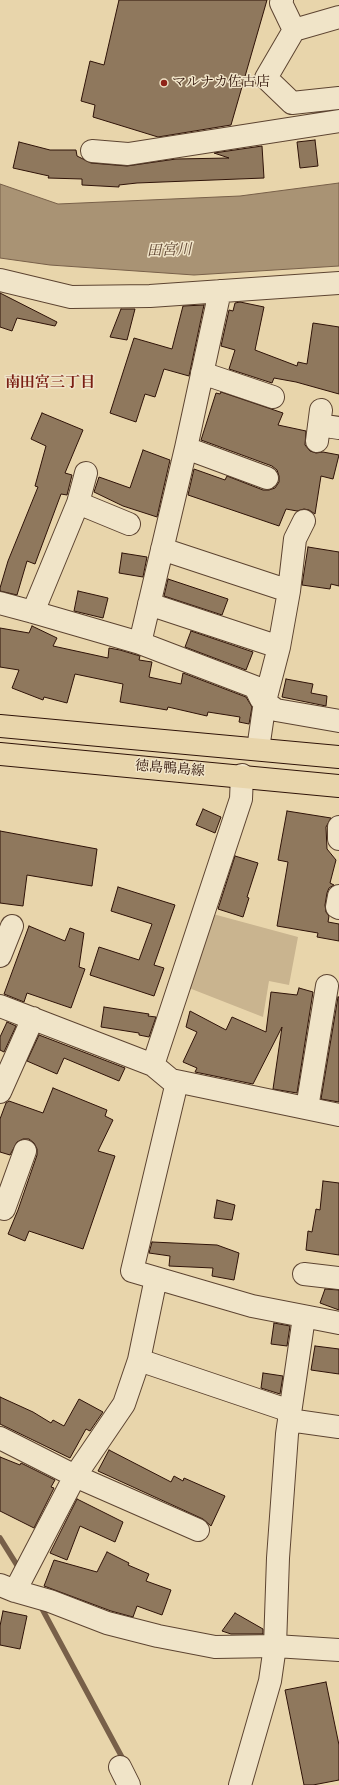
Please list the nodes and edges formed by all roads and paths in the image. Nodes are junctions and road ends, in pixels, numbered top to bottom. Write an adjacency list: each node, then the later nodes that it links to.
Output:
1 (282, 0): 3 (street)
2 (339, 17): 3 (street)
3 (294, 30): 4 (street)
4 (339, 98)
5 (339, 121): 6 (street)
6 (92, 150)
7 (0, 280): 9 (street)
8 (339, 283): 9 (street)
9 (220, 291): 10 (street)
10 (202, 373): 11 (street); 12 (street)
11 (273, 397)
12 (186, 448): 14 (street); 18 (street)
13 (86, 473): 15 (street)
14 (267, 478)
15 (78, 503): 17 (street); 22 (street)
16 (304, 521): 19 (street)
17 (129, 524)
18 (162, 549): 19 (street); 21 (street)
19 (289, 591): 24 (street)
20 (0, 604): 22 (street)
21 (149, 604): 23 (street); 24 (street)
22 (33, 612): 23 (street)
23 (140, 643): 25 (street)
24 (279, 647): 25 (street)
25 (264, 701): 26 (street); 28 (street)
26 (339, 721)
27 (0, 726): 28 (main road, 徳島鴨島線)
28 (258, 749): 30 (main road, 徳島鴨島線)
29 (0, 754): 31 (main road, 徳島鴨島線)
30 (339, 757)
31 (242, 775): 32 (main road, 徳島鴨島線); 42 (street)
32 (339, 786)
33 (339, 827): 34 (street)
34 (339, 839)
35 (339, 896): 36 (street)
36 (339, 908)
37 (12, 926): 38 (street)
38 (0, 956)
39 (326, 986): 45 (street)
40 (0, 1006): 41 (street)
41 (33, 1018): 42 (street); 44 (street)
42 (153, 1065): 43 (street)
43 (177, 1082): 45 (street); 51 (street)
44 (0, 1092)
45 (307, 1108): 46 (street)
46 (339, 1115)
47 (25, 1151): 48 (street)
48 (8, 1176): 49 (street)
49 (4, 1209)
50 (304, 1274): 52 (street)
51 (156, 1278): 53 (street); 55 (street)
52 (339, 1278)
53 (304, 1317): 54 (street); 56 (street)
54 (339, 1323)
55 (139, 1360): 56 (street); 59 (street)
56 (290, 1416): 57 (street); 62 (street)
57 (339, 1427)
58 (0, 1438): 59 (street)
59 (75, 1476): 60 (street); 61 (street)
60 (198, 1530)
61 (8, 1588): 62 (street)
62 (275, 1646): 63 (street); 64 (street)
63 (339, 1650)
64 (240, 1785)

